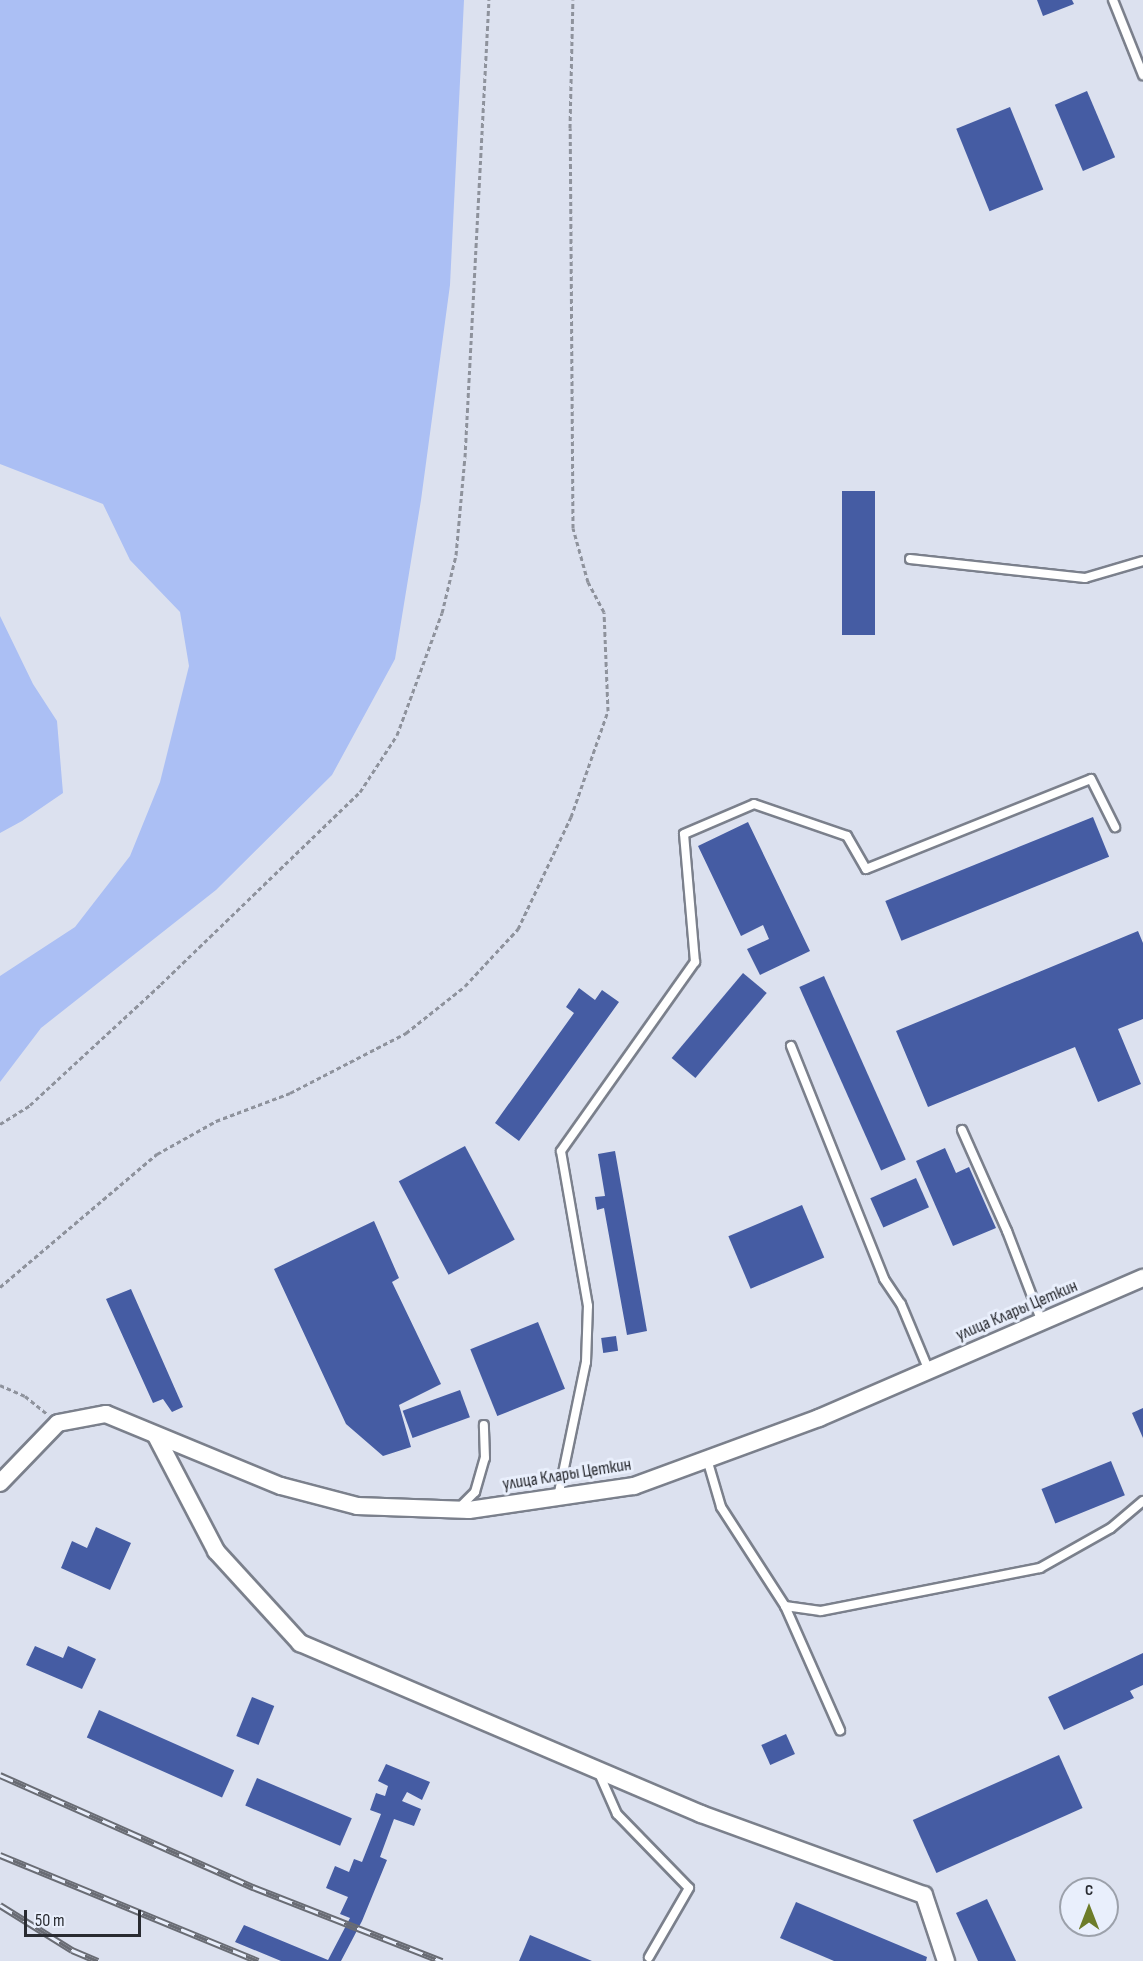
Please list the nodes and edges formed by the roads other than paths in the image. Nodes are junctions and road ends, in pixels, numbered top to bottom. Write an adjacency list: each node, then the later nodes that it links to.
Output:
1 (1113, 0): 2 (lane)
2 (1143, 75)
3 (910, 559): 4 (lane)
4 (1143, 561)
5 (1115, 827): 15 (lane)
6 (791, 1046): 10 (lane)
7 (962, 1130): 9 (lane)
8 (1143, 1278): 9 (street, улица Клары Цеткин)
9 (1042, 1322): 10 (street, улица Клары Цеткин)
10 (929, 1371): 13 (street, улица Клары Цеткин)
11 (484, 1425): 17 (lane)
12 (156, 1436): 14 (street, улица Клары Цеткин); 17 (street, улица Клары Цеткин); 20 (street)
13 (707, 1459): 15 (street, улица Клары Цеткин); 18 (lane)
14 (0, 1483)
15 (558, 1497): 17 (street, улица Клары Цеткин)
16 (1143, 1501): 18 (lane)
17 (458, 1509)
18 (785, 1606): 19 (lane)
19 (840, 1730)
20 (598, 1771): 21 (lane); 22 (street)
21 (649, 1957)
22 (946, 1961)

